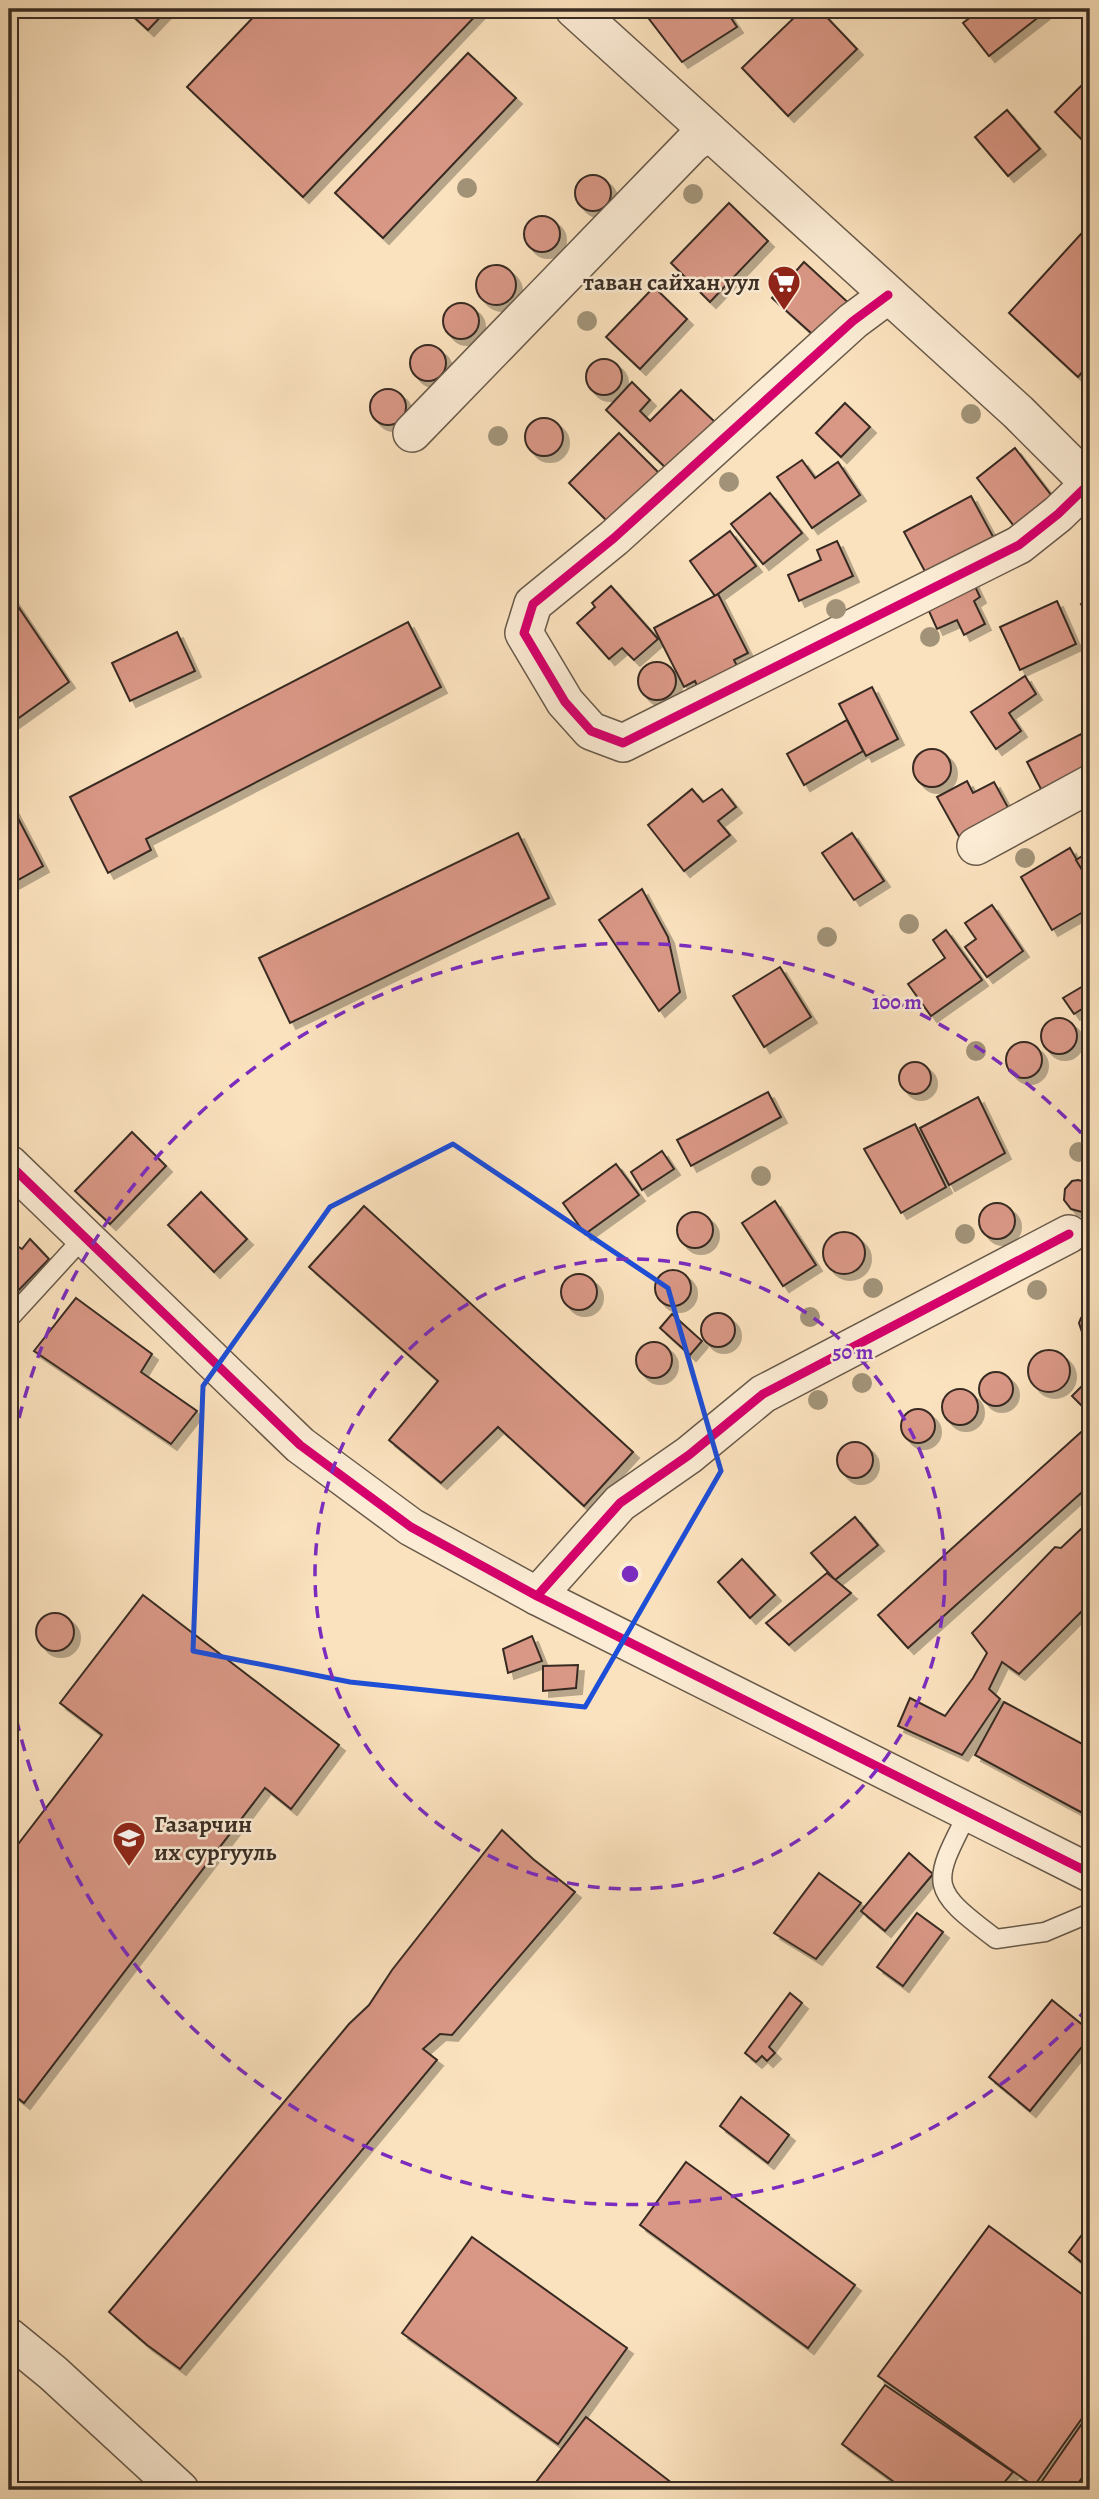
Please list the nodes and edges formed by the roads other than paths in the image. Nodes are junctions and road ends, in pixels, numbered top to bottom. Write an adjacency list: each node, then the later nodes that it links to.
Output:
1 (574, 9): 2 (street)
2 (709, 132): 3 (street); 4 (street)
3 (888, 295): 5 (street); 5 (street)
4 (412, 433)
5 (1090, 483)
6 (1090, 784): 7 (street)
7 (976, 846)
8 (9, 1164): 10 (street)
9 (1069, 1234): 12 (street)
10 (84, 1237): 11 (lane); 12 (street)
11 (9, 1318)
12 (537, 1596): 13 (street)
13 (969, 1811): 14 (street); 15 (lane)
14 (1090, 1873)
15 (1090, 1913)
16 (9, 2337): 17 (street)
17 (180, 2490)

